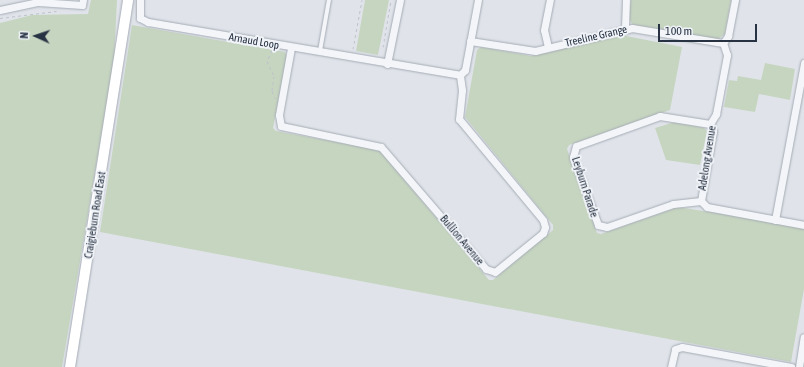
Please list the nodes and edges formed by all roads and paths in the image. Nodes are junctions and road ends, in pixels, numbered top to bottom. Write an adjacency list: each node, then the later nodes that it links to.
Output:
1 (123, 0): 27 (main road, Craigieburn Road East)
2 (128, 0): 27 (main road, Craigieburn Road East)
3 (140, 0): 20 (street, Arnaud Loop)
4 (329, 0): 24 (lane)
5 (362, 0): 25 (path)
6 (391, 0): 23 (path)
7 (400, 0): 28 (street)
8 (478, 0): 18 (street, Bullion Avenue)
9 (550, 0): 21 (street)
10 (626, 0): 17 (street)
11 (735, 0): 19 (street, Adelong Avenue)
12 (83, 2): 13 (street)
13 (11, 3): 14 (street)
14 (0, 10)
15 (58, 11): 16 (path)
16 (0, 18)
17 (625, 28): 19 (street, Treeline Grange); 21 (street, Treeline Grange)
18 (470, 41): 21 (street, Treeline Grange); 29 (street, Bullion Avenue)
19 (723, 43): 31 (street, Adelong Avenue)
20 (274, 45): 22 (street, Arnaud Loop); 30 (path)
21 (548, 47)
22 (291, 48): 24 (street, Arnaud Loop); 30 (street, Bullion Avenue)
23 (383, 48)
24 (320, 51): 25 (street, Arnaud Loop)
25 (352, 57): 28 (street, Arnaud Loop)
26 (804, 63): 33 (street)
27 (119, 64): 36 (main road, Craigieburn Road East)
28 (387, 64): 29 (street, Arnaud Loop)
29 (460, 75): 30 (street, Bullion Avenue)
30 (282, 100)
31 (710, 124): 32 (street, Adelong Avenue); 32 (street, Leyburn Parade)
32 (701, 201): 33 (street)
33 (775, 220): 34 (street)
34 (804, 225)
35 (804, 337): 39 (street)
36 (70, 367)
37 (671, 367): 38 (street)
38 (791, 367)
39 (799, 367)

